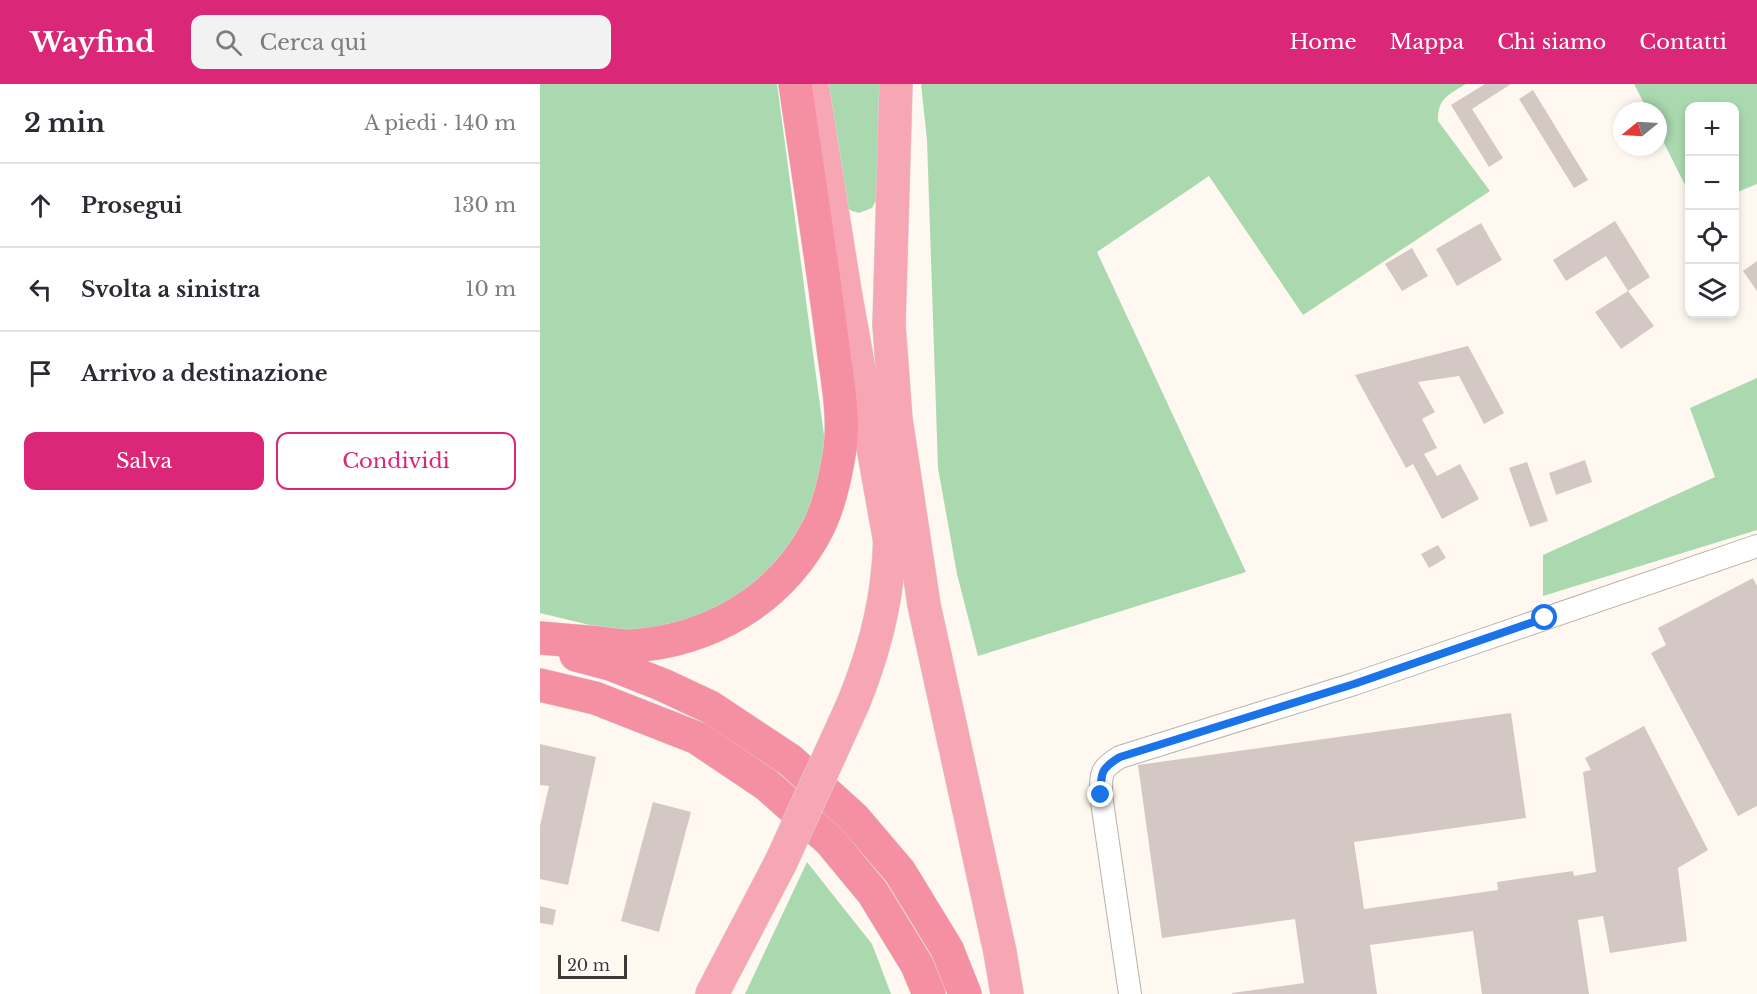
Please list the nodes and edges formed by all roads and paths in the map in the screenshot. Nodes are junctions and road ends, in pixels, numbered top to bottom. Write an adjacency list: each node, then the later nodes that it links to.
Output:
1 (795, 84): 7 (highway)
2 (812, 84): 5 (highway)
3 (896, 84): 4 (highway)
4 (896, 419): 5 (highway); 13 (highway)
5 (889, 537): 10 (highway, bridge)
6 (1757, 546): 14 (street)
7 (540, 638)
8 (540, 645): 12 (highway)
9 (540, 685): 11 (highway)
10 (712, 994)
11 (929, 994)
12 (965, 994)
13 (1007, 994)
14 (1130, 994)

